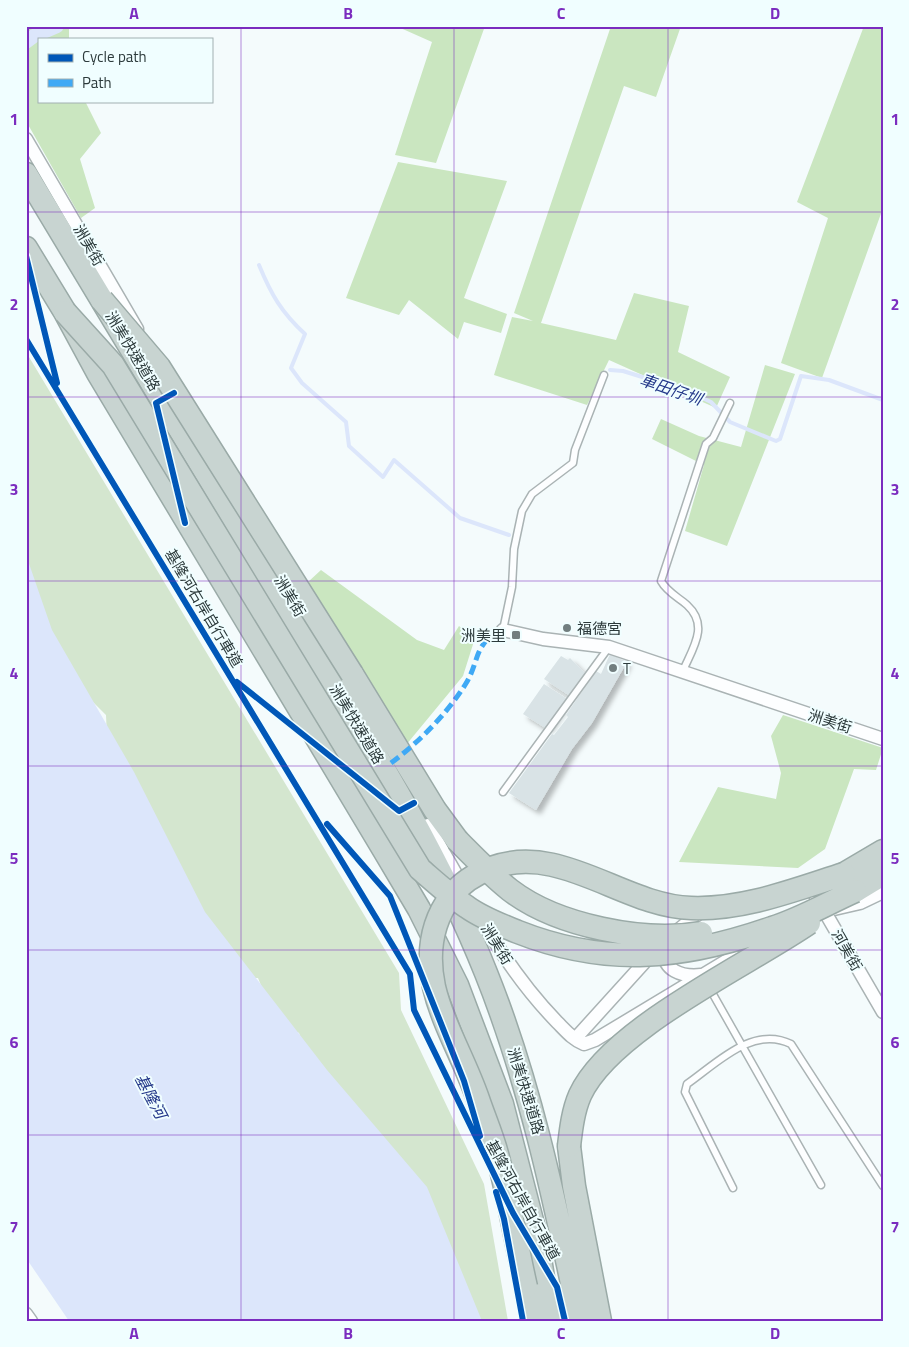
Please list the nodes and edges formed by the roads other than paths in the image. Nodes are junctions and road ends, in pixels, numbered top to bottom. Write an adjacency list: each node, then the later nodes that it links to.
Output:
1 (26, 139): 23 (street, 洲美街)
2 (26, 174): 4 (highway, 洲美快速道路)
3 (26, 248): 5 (highway, 洲美快速道路)
4 (102, 300): 16 (highway, bridge); 32 (highway, 洲美快速道路, bridge)
5 (65, 312): 16 (highway, bridge); 31 (highway, 洲美快速道路, bridge)
6 (604, 375): 8 (lane, 洲美街)
7 (730, 403): 10 (lane)
8 (503, 630): 9 (street, 洲美街)
9 (609, 647): 10 (street, 洲美街); 12 (lane)
10 (682, 673): 11 (street, 洲美街)
11 (883, 739)
12 (503, 792)
13 (883, 851): 16 (highway)
14 (883, 860): 17 (street)
15 (883, 874): 16 (highway)
16 (850, 883): 30 (highway, bridge); 33 (highway, bridge)
17 (811, 888): 19 (street, 河美街); 20 (street)
18 (883, 892): 19 (street)
19 (824, 910): 21 (street); 22 (street, 河美街)
20 (666, 940): 21 (street); 23 (street)
21 (702, 975): 23 (street); 24 (lane)
22 (883, 1012)
23 (574, 1039)
24 (742, 1044): 25 (lane); 26 (lane); 27 (lane)
25 (821, 1184)
26 (883, 1186)
27 (733, 1188)
28 (26, 1314): 29 (street)
29 (31, 1321)
30 (535, 1321)
31 (550, 1321)
32 (580, 1321)
33 (600, 1321)

